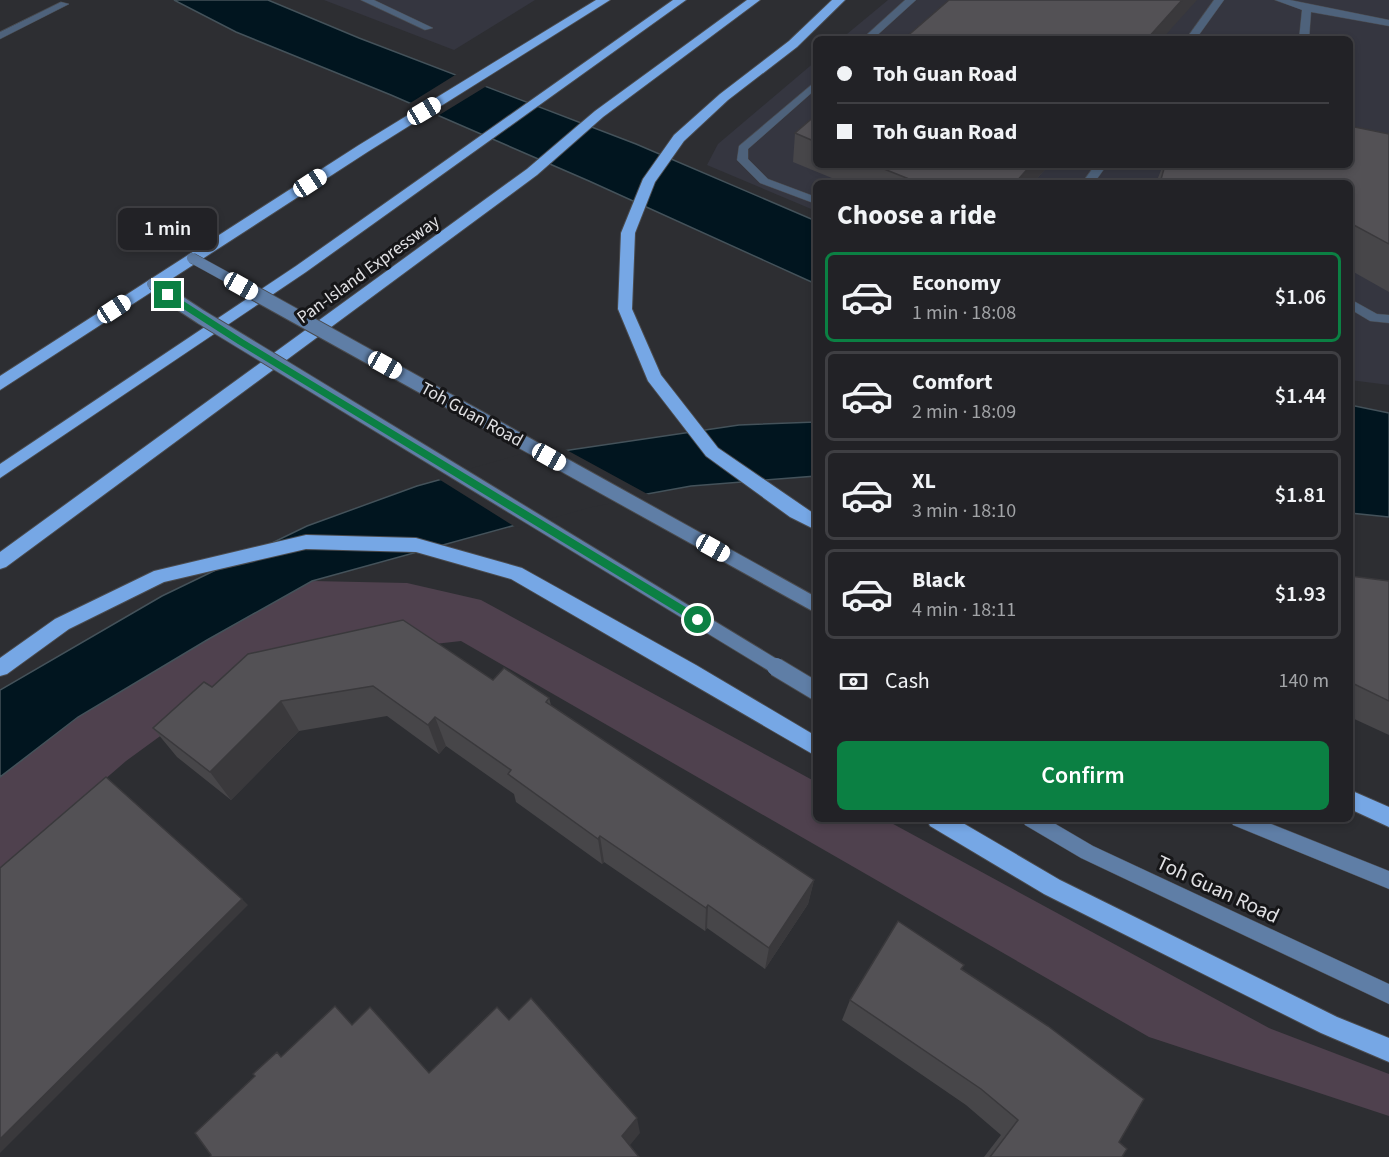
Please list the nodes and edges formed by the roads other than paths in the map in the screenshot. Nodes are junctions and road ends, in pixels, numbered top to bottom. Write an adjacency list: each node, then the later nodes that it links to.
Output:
1 (366, 0): 12 (lane)
2 (604, 0): 19 (highway)
3 (680, 0): 24 (highway)
4 (754, 0): 26 (highway, Pan-Island Expressway)
5 (839, 0): 25 (highway)
6 (911, 0): 14 (lane)
7 (1219, 0): 15 (lane)
8 (1280, 0): 10 (lane)
9 (64, 4): 13 (lane)
10 (1307, 8): 11 (lane); 16 (lane)
11 (1389, 23)
12 (428, 28)
13 (0, 36)
14 (870, 36)
15 (1193, 36)
16 (1304, 36)
17 (813, 87): 18 (lane)
18 (813, 200)
19 (192, 258): 20 (highway); 27 (main road, Toh Guan Road, bridge)
20 (152, 284): 23 (highway); 29 (main road, bridge)
21 (1353, 305): 22 (lane)
22 (1389, 319)
23 (0, 384)
24 (0, 472)
25 (813, 521)
26 (0, 562)
27 (813, 603)
28 (0, 668): 30 (highway)
29 (813, 689)
30 (813, 745)
31 (1353, 800): 32 (highway)
32 (1389, 817)
33 (942, 822): 38 (highway)
34 (1036, 822): 37 (main road, Toh Guan Road)
35 (1246, 822): 36 (main road)
36 (1389, 880)
37 (1389, 994)
38 (1389, 1050)

